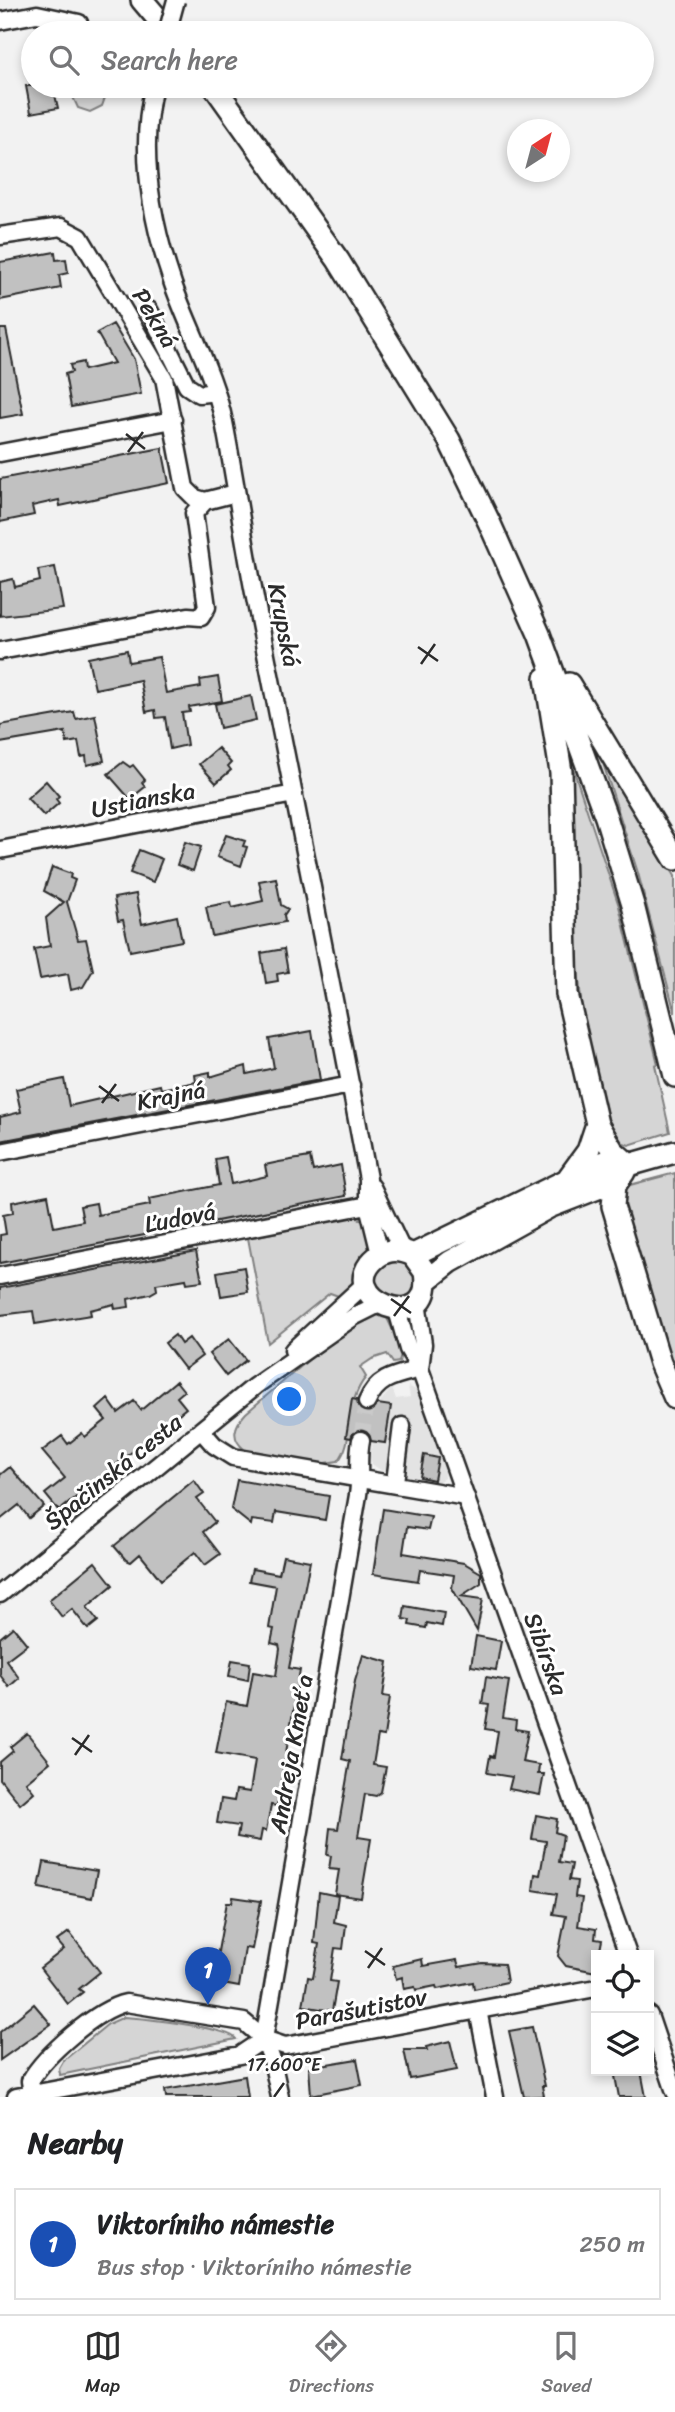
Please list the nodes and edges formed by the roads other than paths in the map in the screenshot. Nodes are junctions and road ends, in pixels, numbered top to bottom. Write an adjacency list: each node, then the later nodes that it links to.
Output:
1 (142, 0): 5 (main road)
2 (176, 0): 6 (street, bridge)
3 (0, 21): 4 (street)
4 (71, 21)
5 (159, 21)
6 (172, 21)
7 (151, 98): 11 (street, Krupská)
8 (223, 98): 16 (main road)
9 (0, 236): 12 (street, Pekná)
10 (149, 310): 11 (street)
11 (216, 392): 14 (street, Krupská)
12 (173, 420): 13 (street); 15 (street, Pekná)
13 (0, 453)
14 (236, 493): 15 (street); 18 (street, Krupská)
15 (205, 501): 17 (street)
16 (539, 634): 20 (main road); 21 (main road); 23 (main road)
17 (0, 651)
18 (294, 794): 19 (street, Ustianska); 22 (street, Krupská)
19 (0, 850)
20 (675, 859)
21 (675, 1075)
22 (351, 1085): 24 (street, Krajná); 27 (street, Krupská)
23 (597, 1124): 26 (main road); 28 (main road)
24 (0, 1152)
25 (675, 1152): 26 (main road)
26 (629, 1165): 28 (main road); 30 (main road)
27 (368, 1179): 29 (street, Krupská); 31 (street, Krupská)
28 (569, 1189): 30 (main road); 31 (main road); 34 (main road)
29 (368, 1205): 32 (street, Krupská); 33 (street, Ľudová)
30 (617, 1220): 39 (main road)
31 (408, 1253): 32 (main road); 34 (main road)
32 (380, 1255): 35 (main road)
33 (0, 1276)
34 (426, 1281): 36 (main road)
35 (366, 1283): 36 (main road); 38 (street, Špačinská cesta)
36 (398, 1305): 37 (street, Sibírska); 38 (street, Špačinská cesta)
37 (420, 1369): 40 (street); 46 (street, Sibírska)
38 (255, 1386): 42 (street, Špačinská cesta)
39 (675, 1398)
40 (367, 1402)
41 (402, 1426): 45 (street)
42 (201, 1430): 44 (street); 47 (street, Špačinská cesta)
43 (360, 1440): 44 (street, Andreja Kmeťa)
44 (361, 1477): 45 (street); 52 (street, Andreja Kmeťa)
45 (395, 1482): 46 (street)
46 (466, 1497): 48 (street, Sibírska)
47 (0, 1594)
48 (626, 1950)
49 (591, 1989): 50 (street, Parašutistov)
50 (478, 2010): 52 (street, Parašutistov); 57 (street)
51 (654, 2030): 53 (street)
52 (264, 2039): 54 (street, Parašutistov); 55 (street); 56 (street)
53 (675, 2092)
54 (61, 2093): 55 (street, Parašutistov)
55 (24, 2095)
56 (279, 2097)
57 (495, 2097)

